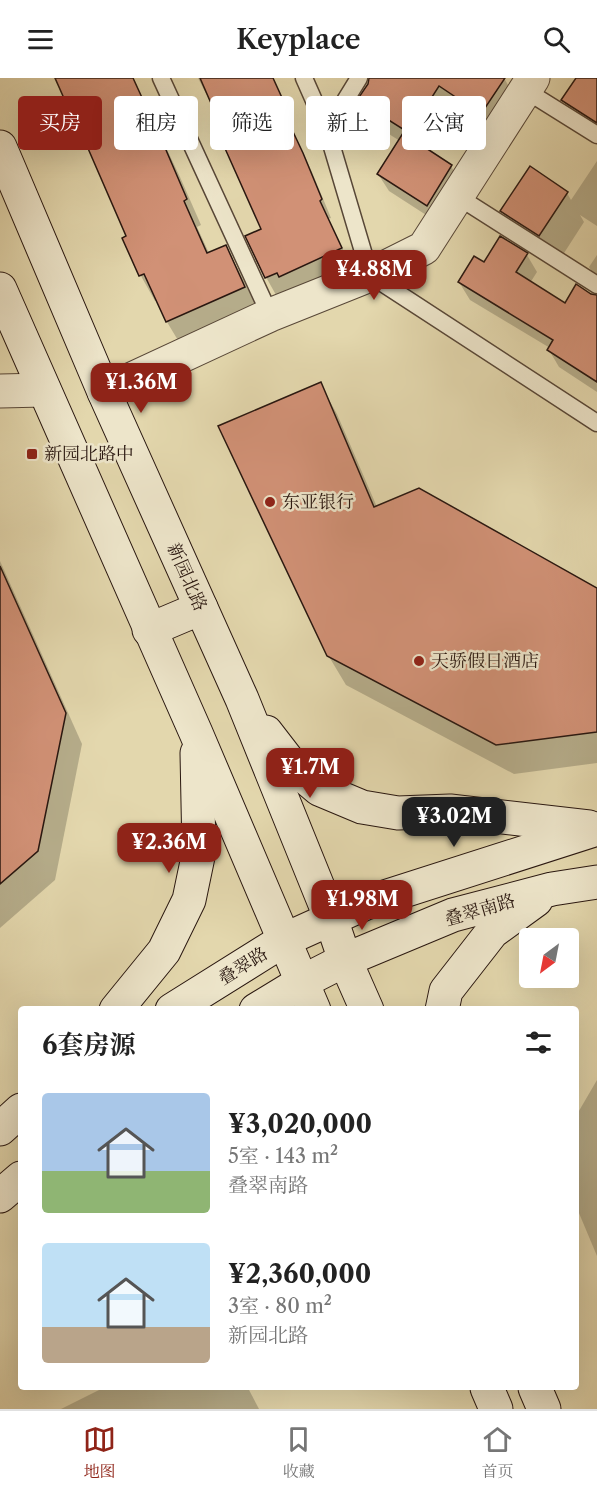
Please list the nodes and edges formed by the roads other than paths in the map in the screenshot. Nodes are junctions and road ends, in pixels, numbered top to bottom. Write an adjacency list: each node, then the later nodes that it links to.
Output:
1 (161, 78): 14 (lane)
2 (304, 78): 5 (lane)
3 (359, 78): 6 (lane)
4 (529, 84): 7 (lane); 10 (main road)
5 (312, 96)
6 (348, 96)
7 (597, 135)
8 (0, 147): 17 (main road, 新园北路)
9 (333, 150): 11 (lane)
10 (457, 196): 11 (main road); 12 (lane)
11 (370, 275): 14 (main road); 18 (lane)
12 (597, 285)
13 (0, 289): 15 (main road)
14 (270, 315): 17 (main road)
15 (44, 390): 16 (main road); 20 (main road)
16 (0, 391)
17 (104, 392): 19 (main road, 新园北路)
18 (597, 423)
19 (201, 608): 20 (main road); 21 (main road, 新园北路)
20 (150, 630): 22 (main road)
21 (242, 699): 23 (main road); 26 (main road, 新园北路)
22 (196, 734): 27 (main road); 30 (main road)
23 (597, 829): 26 (main road)
24 (597, 882): 25 (main road, 叠翠南路)
25 (552, 889): 28 (main road, 叠翠南路); 34 (main road)
26 (331, 919): 27 (main road); 28 (main road, 新园北路)
27 (284, 940): 29 (main road); 31 (main road, 叠翠路)
28 (345, 960): 29 (main road, 叠翠南路); 33 (main road, 新园北路)
29 (308, 996): 32 (main road)
30 (119, 1006)
31 (178, 1006)
32 (271, 1006)
33 (365, 1006)
34 (443, 1006)
35 (18, 1113): 36 (main road)
36 (0, 1129)
37 (488, 1390): 39 (main road)
38 (536, 1390): 40 (main road)
39 (496, 1409)
40 (544, 1409)

